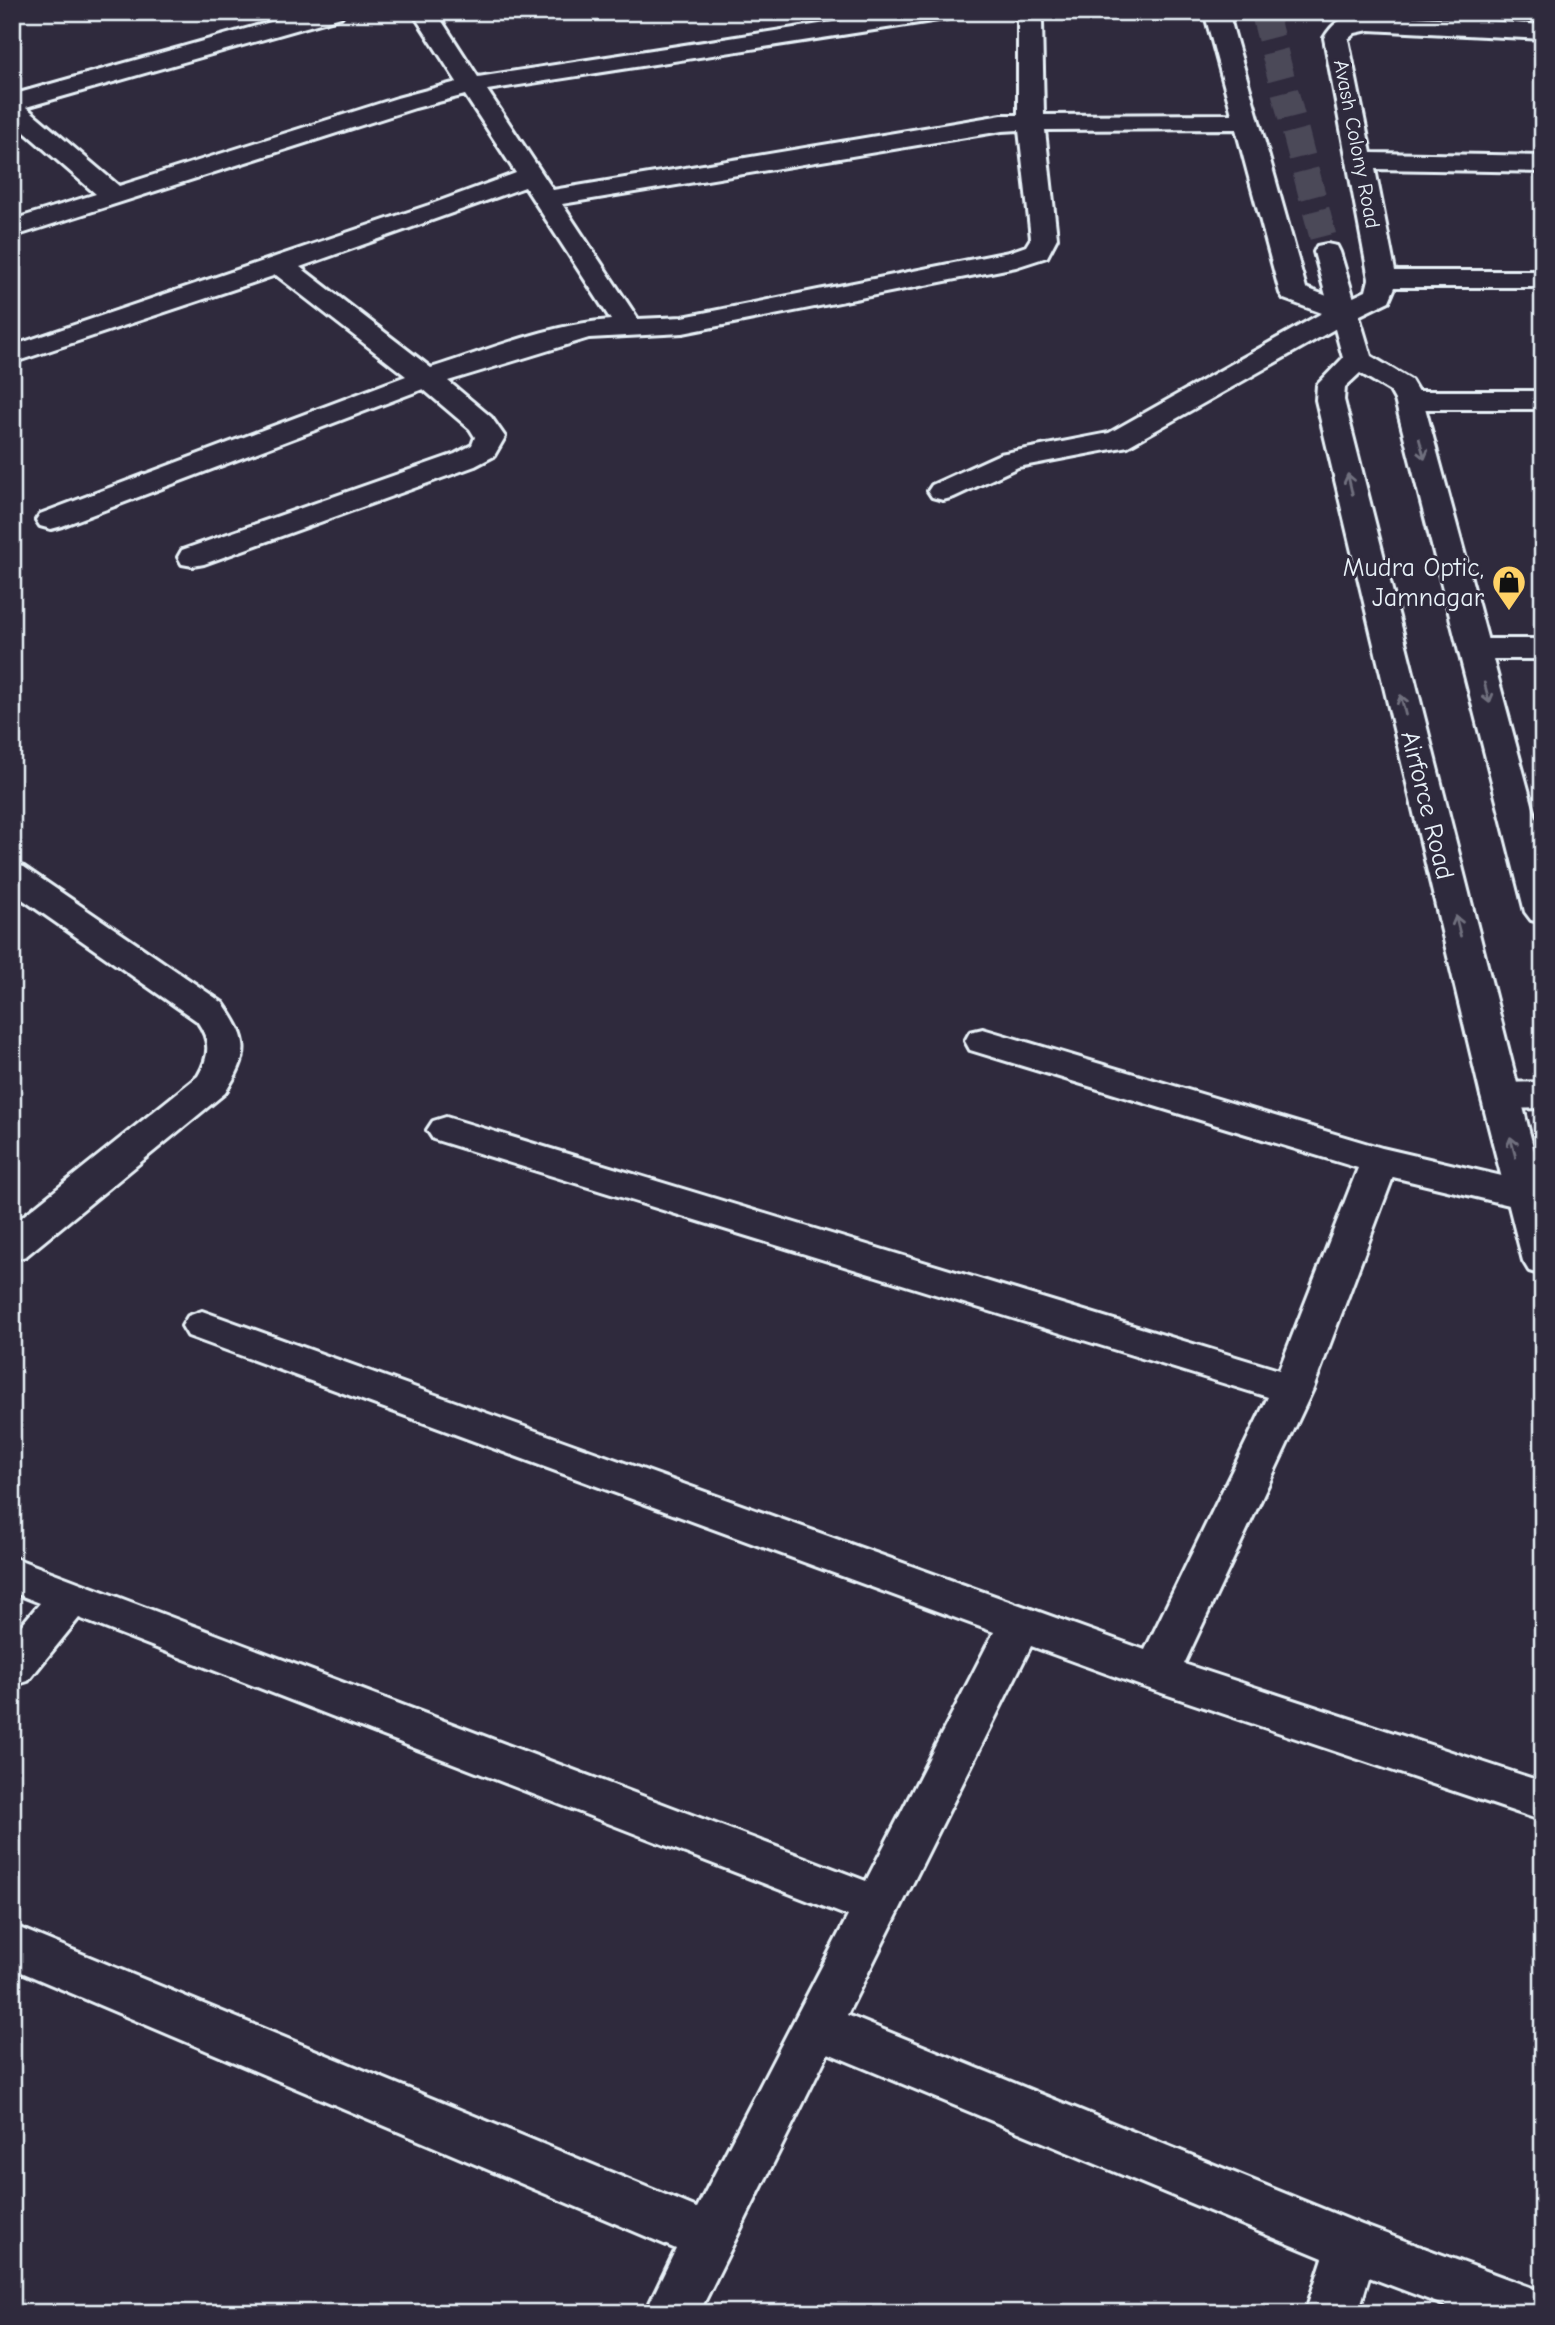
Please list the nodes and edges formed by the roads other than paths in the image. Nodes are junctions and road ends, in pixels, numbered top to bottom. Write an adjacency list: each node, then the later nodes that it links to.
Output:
1 (333, 12): 8 (street)
2 (424, 12): 7 (street)
3 (945, 12): 7 (street)
4 (1023, 12): 9 (street)
5 (1219, 12): 10 (street)
6 (1543, 32): 11 (street, Avash Colony Road)
7 (473, 85): 13 (street); 14 (street)
8 (12, 105): 14 (street)
9 (1031, 121): 10 (street); 15 (street); 22 (street)
10 (1246, 121): 21 (street)
11 (1359, 161): 12 (street); 19 (street, Avash Colony Road)
12 (1543, 164)
13 (531, 176): 15 (street); 18 (street)
14 (114, 196): 16 (street)
15 (546, 199): 22 (street)
16 (12, 229)
17 (1327, 252): 21 (street)
18 (279, 264): 23 (street); 25 (street)
19 (1383, 279): 20 (street); 21 (street)
20 (1543, 279)
21 (1343, 312): 24 (street); 28 (street)
22 (629, 327): 25 (street)
23 (12, 355)
24 (1359, 360): 26 (street); 37 (street, Airforce Road, one-way to 24)
25 (427, 378): 29 (street); 30 (street)
26 (1409, 400): 27 (street); 31 (street, one-way to 31)
27 (1543, 400)
28 (943, 491)
29 (51, 520)
30 (193, 557)
31 (1475, 649): 32 (street); 33 (street, one-way to 33)
32 (1543, 649)
33 (1535, 845): 35 (street)
34 (12, 875): 42 (street)
35 (1543, 912)
36 (984, 1041): 40 (street)
37 (1500, 1096): 38 (street); 41 (street, Airforce Road, one-way to 37)
38 (1543, 1096)
39 (446, 1130): 45 (street)
40 (1380, 1161): 41 (street); 45 (street)
41 (1525, 1195): 43 (street, Airforce Road)
42 (12, 1246)
43 (1543, 1261)
44 (202, 1326): 48 (street)
45 (1292, 1388): 50 (street)
46 (12, 1574): 47 (street)
47 (71, 1597): 49 (street); 52 (street)
48 (1020, 1624): 50 (street); 52 (street)
49 (12, 1668)
50 (1157, 1673): 51 (street)
51 (1543, 1802)
52 (877, 1906): 54 (street)
53 (12, 1946): 55 (street)
54 (817, 2025): 55 (street); 56 (street)
55 (709, 2238): 57 (street)
56 (1353, 2246): 58 (street); 59 (street)
57 (671, 2313)
58 (1331, 2313)
59 (1532, 2313)

